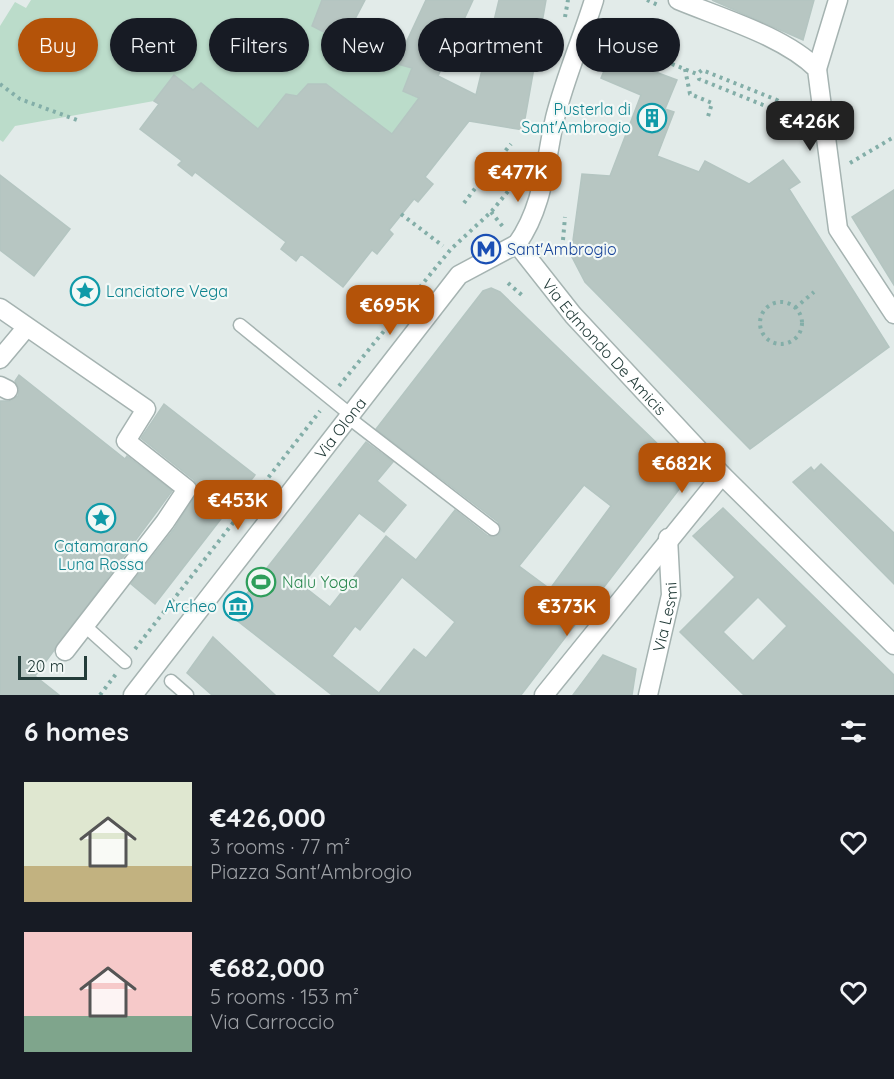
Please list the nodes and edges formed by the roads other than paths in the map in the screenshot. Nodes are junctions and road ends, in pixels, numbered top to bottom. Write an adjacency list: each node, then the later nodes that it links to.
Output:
1 (594, 0): 5 (street)
2 (678, 0): 4 (street)
3 (838, 0): 4 (street)
4 (817, 69): 7 (street)
5 (517, 244): 11 (street, Via Olona); 12 (street, Via Edmondo De Amicis)
6 (0, 308): 9 (street)
7 (894, 314)
8 (240, 325): 11 (lane)
9 (26, 328): 10 (street); 15 (street)
10 (0, 359)
11 (350, 417): 13 (lane); 20 (street, Via Olona)
12 (722, 475): 14 (street); 16 (street, Via Edmondo De Amicis)
13 (493, 529)
14 (668, 538): 22 (street); 23 (street, Via Lesmi)
15 (85, 626): 17 (street); 18 (lane)
16 (894, 645)
17 (65, 651)
18 (125, 662)
19 (171, 681): 21 (lane)
20 (133, 695)
21 (187, 695)
22 (544, 695)
23 (648, 695)

